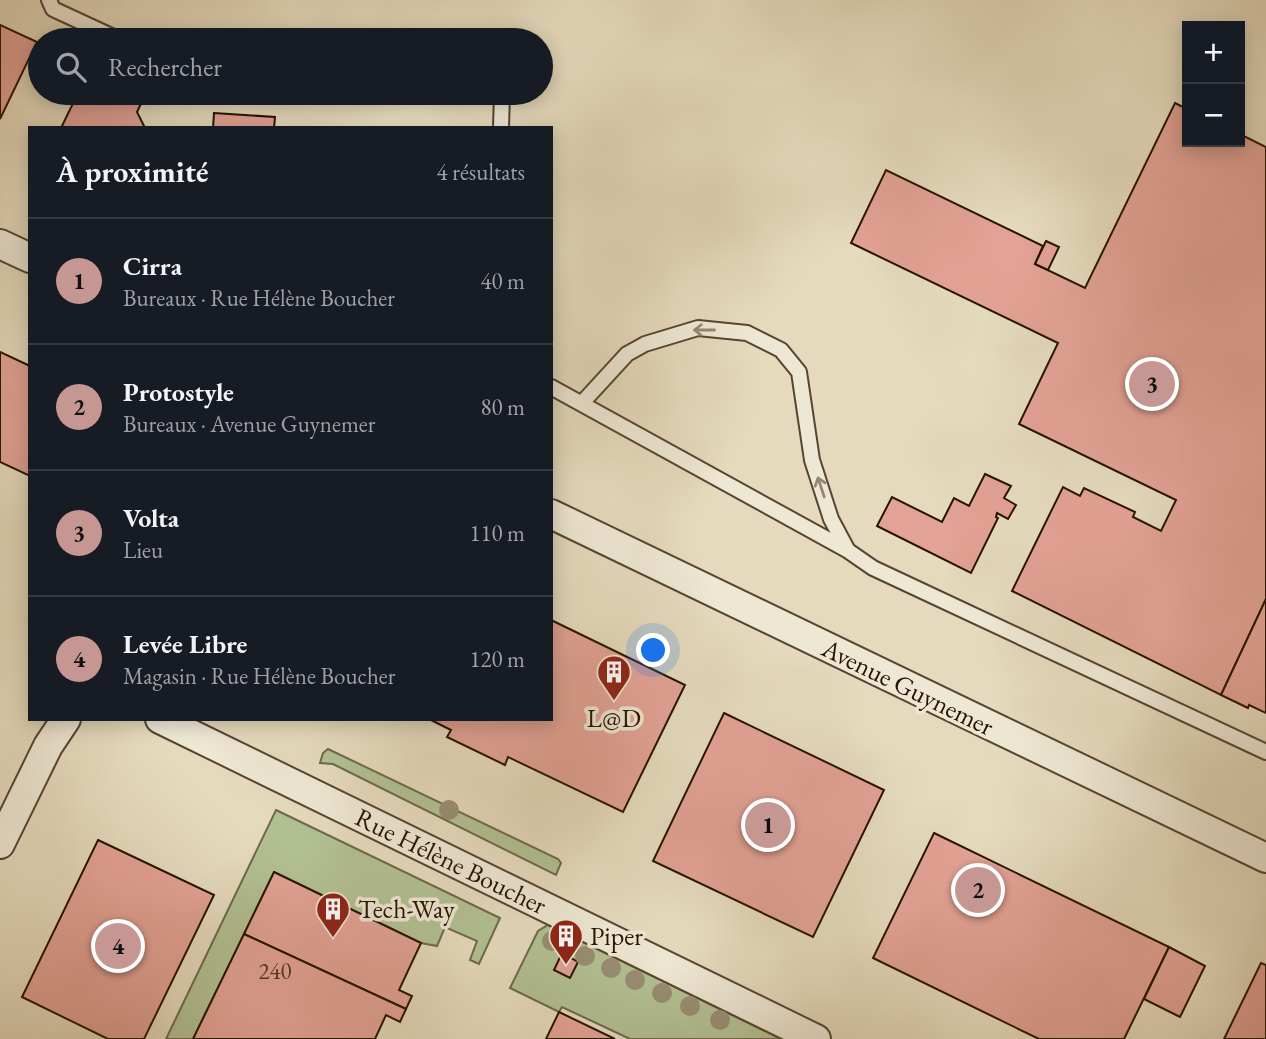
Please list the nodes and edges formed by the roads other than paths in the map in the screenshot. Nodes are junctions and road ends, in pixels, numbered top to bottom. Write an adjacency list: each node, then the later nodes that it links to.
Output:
1 (49, 0): 2 (lane)
2 (94, 28)
3 (502, 105): 4 (lane)
4 (501, 126)
5 (0, 244): 6 (street)
6 (28, 257)
7 (553, 388): 8 (lane)
8 (582, 403): 10 (lane); 10 (lane, one-way to 8)
9 (553, 515): 15 (street, Avenue Guynemer)
10 (847, 550): 13 (lane)
11 (65, 721): 14 (street)
12 (164, 721): 16 (street, Rue Hélène Boucher)
13 (1266, 752)
14 (0, 844)
15 (1266, 858)
16 (816, 1039)

